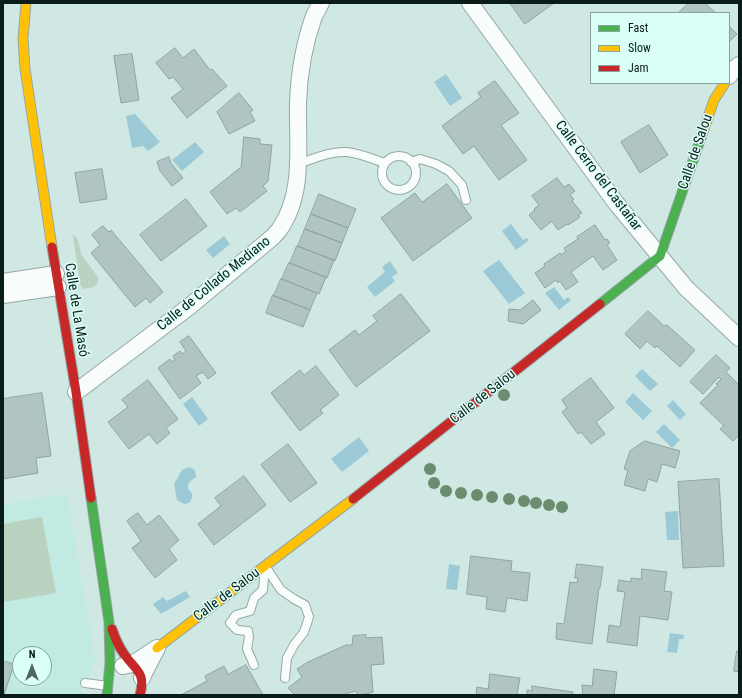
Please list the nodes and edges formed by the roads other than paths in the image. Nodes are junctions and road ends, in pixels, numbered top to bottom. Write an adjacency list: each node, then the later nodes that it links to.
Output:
1 (26, 3): 12 (street, Calle de La Masó)
2 (321, 3): 9 (street, Calle de Collado Mediano)
3 (470, 3): 11 (street, Calle Cerro del Castañar)
4 (739, 65): 5 (street)
5 (730, 74)
6 (723, 84): 11 (street, Calle de Salou)
7 (411, 162): 8 (lane); 8 (lane); 10 (lane)
8 (385, 163): 9 (lane)
9 (298, 164): 16 (street, Calle de Collado Mediano)
10 (466, 200)
11 (660, 256): 15 (street, Calle Cerro del Castañar); 17 (street, Calle de Salou)
12 (57, 281): 13 (street); 14 (street); 16 (street, Calle de La Masó)
13 (3, 282)
14 (3, 295)
15 (739, 338)
16 (76, 392): 18 (street, Calle de La Masó)
17 (265, 566): 19 (street, Calle de Salou); 21 (lane); 23 (lane)
18 (109, 622): 20 (street, Calle de La Masó); 25 (street, Calle de La Masó)
19 (157, 648): 20 (street, Calle de Salou); 22 (street, Calle de Salou)
20 (133, 664): 22 (street, Calle de La Masó); 25 (street, Calle de Salou)
21 (254, 665)
22 (142, 678): 26 (street)
23 (285, 678)
24 (85, 683): 25 (lane)
25 (108, 689)
26 (140, 695)

